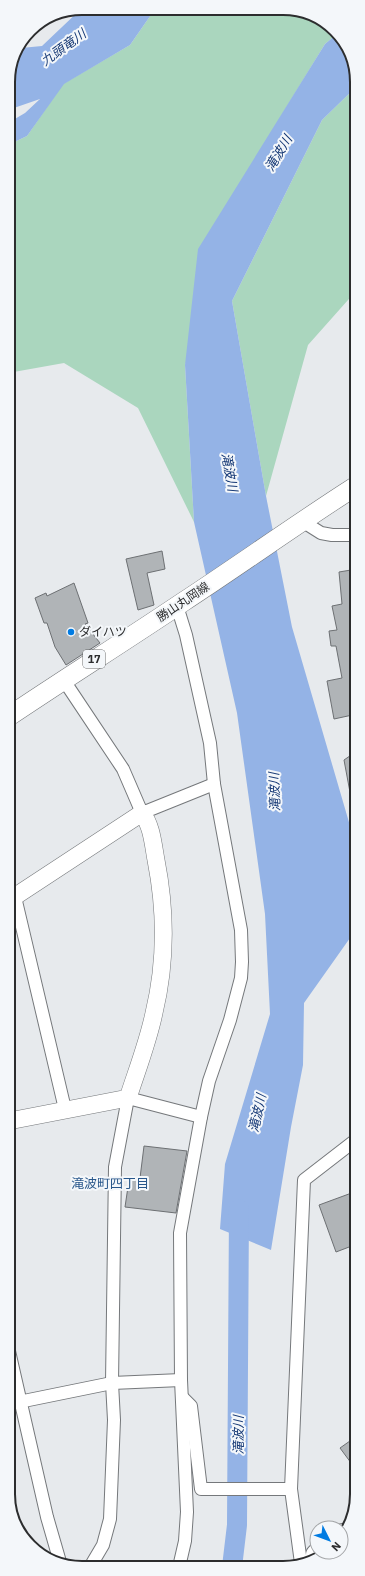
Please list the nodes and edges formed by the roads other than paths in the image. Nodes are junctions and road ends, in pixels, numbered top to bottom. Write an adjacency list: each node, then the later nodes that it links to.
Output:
1 (350, 490): 2 (main road, 勝山丸岡線 / 17)
2 (302, 521): 3 (street); 4 (main road, 勝山丸岡線 / 17)
3 (350, 535)
4 (179, 605): 5 (main road, 勝山丸岡線 / 17); 7 (street)
5 (63, 680): 6 (main road, 勝山丸岡線 / 17); 8 (street)
6 (15, 712)
7 (214, 784): 8 (street); 13 (street)
8 (142, 813): 9 (street); 11 (street)
9 (15, 897)
10 (15, 911): 12 (street)
11 (128, 1098): 12 (street); 13 (street); 17 (street)
12 (65, 1109): 14 (street)
13 (201, 1117): 16 (street)
14 (15, 1120)
15 (350, 1144): 21 (street)
16 (181, 1380): 17 (street); 18 (street)
17 (112, 1383): 19 (street); 24 (street)
18 (182, 1397): 21 (street); 25 (street)
19 (15, 1403)
20 (15, 1406): 22 (street)
21 (291, 1488): 23 (street)
22 (58, 1556)
23 (299, 1558)
24 (94, 1561)
25 (180, 1561)

